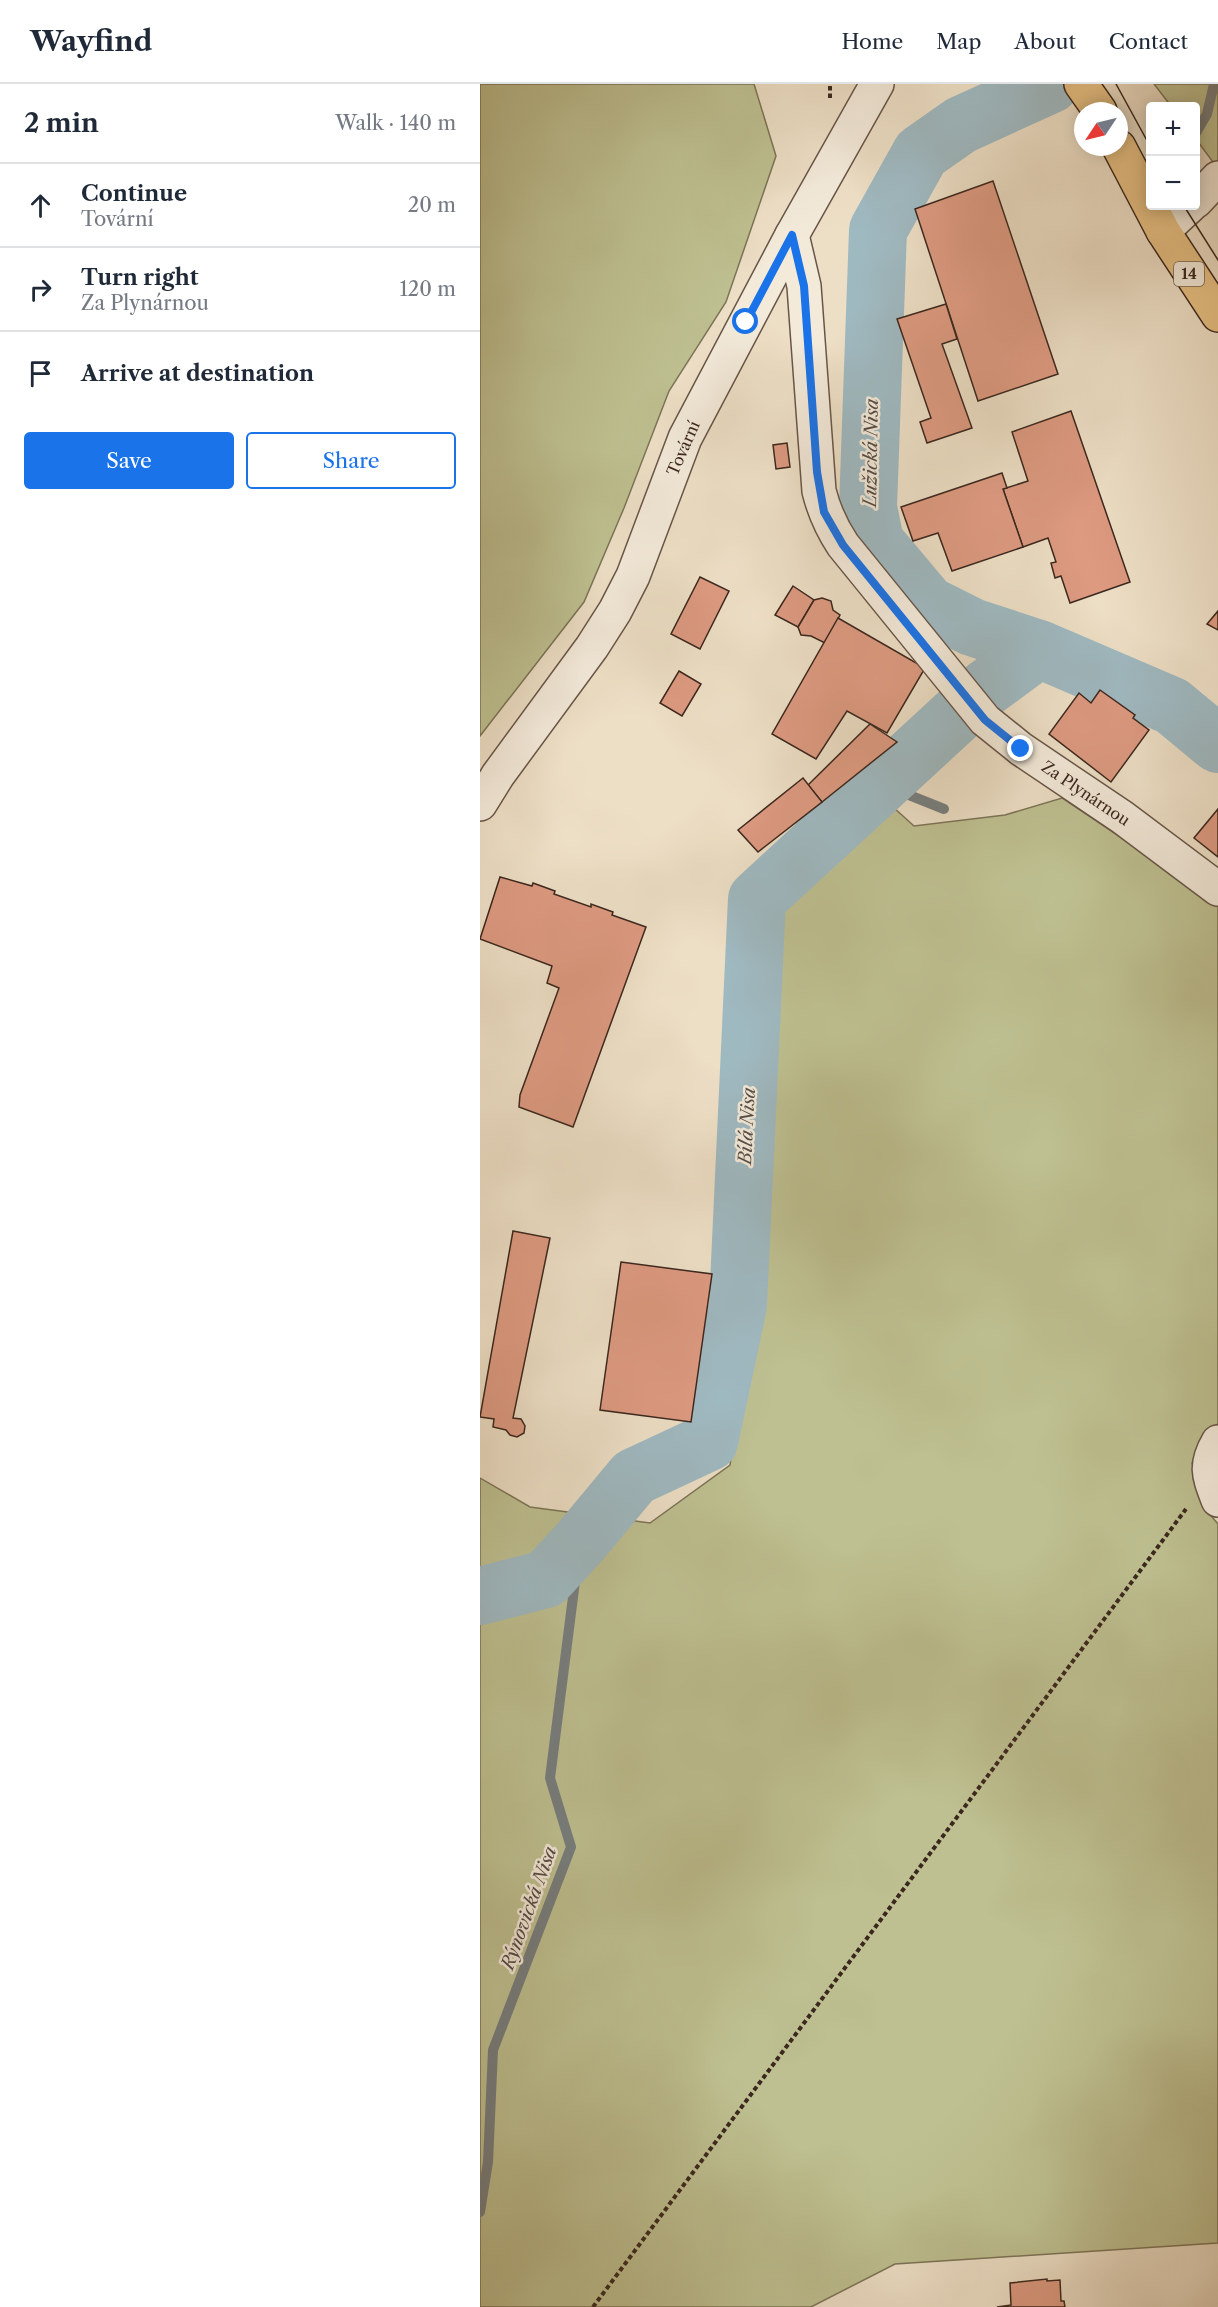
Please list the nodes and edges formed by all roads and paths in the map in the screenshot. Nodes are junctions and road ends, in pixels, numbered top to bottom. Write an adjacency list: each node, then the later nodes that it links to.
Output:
1 (877, 84): 7 (street, Tovární)
2 (1124, 156): 6 (main road, 14)
3 (1218, 178): 4 (street)
4 (1200, 197)
5 (1186, 210): 6 (street)
6 (1163, 231): 8 (main road, 14)
7 (792, 235): 9 (street, Tovární); 10 (street, Za Plynárnou)
8 (1218, 315)
9 (480, 804)
10 (1218, 889)
11 (1218, 1442): 12 (street)
12 (1214, 1489): 13 (path)
13 (593, 2307)

